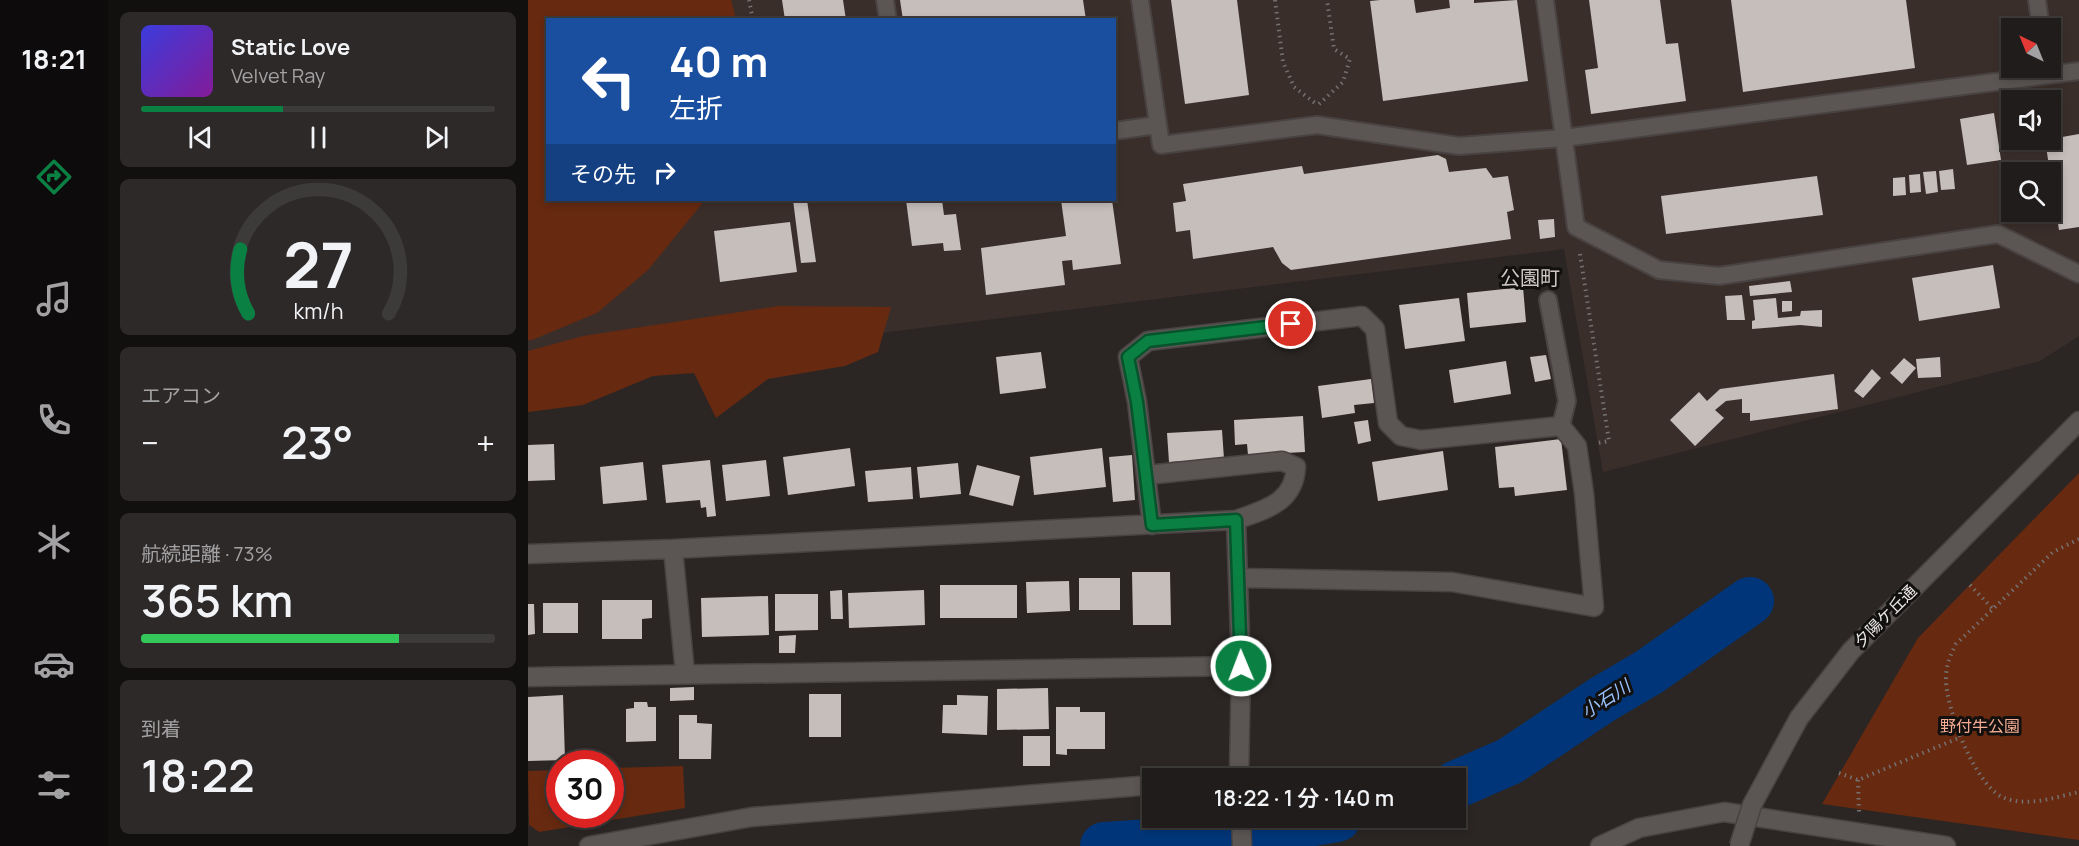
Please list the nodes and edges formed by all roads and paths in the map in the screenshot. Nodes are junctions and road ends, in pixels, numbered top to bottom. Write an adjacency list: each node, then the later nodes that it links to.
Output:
1 (749, 0): 8 (path)
2 (885, 0): 9 (lane)
3 (1140, 0): 15 (lane)
4 (1275, 0): 14 (path)
5 (1327, 0): 14 (path)
6 (1545, 0): 18 (lane)
7 (2037, 0): 10 (lane)
8 (753, 18)
9 (888, 18)
10 (2040, 18)
11 (2061, 71): 12 (lane)
12 (2079, 71)
13 (2001, 77): 18 (lane)
14 (1318, 105): 16 (path)
15 (1158, 125): 16 (lane); 17 (lane)
16 (1317, 125): 18 (lane)
17 (1116, 131)
18 (1564, 138): 19 (lane)
19 (1576, 226): 20 (lane); 24 (path)
20 (2079, 274)
21 (1548, 300): 23 (lane)
22 (2079, 421): 48 (street, 夕陽ケ丘通, bridge)
23 (1561, 426): 25 (street); 31 (street)
24 (1610, 441)
25 (1147, 475): 26 (street); 27 (street)
26 (1236, 520): 27 (street); 31 (street)
27 (1152, 525): 29 (street)
28 (2079, 539): 33 (path)
29 (673, 549): 30 (street); 35 (street)
30 (528, 554)
31 (1239, 578): 34 (street)
32 (1970, 585): 33 (path)
33 (1992, 608): 37 (path)
34 (1241, 666): 35 (street); 38 (street)
35 (685, 673): 36 (street)
36 (528, 677)
37 (1961, 737): 40 (path); 42 (path)
38 (1239, 768)
39 (1839, 774): 40 (path)
40 (1858, 780): 44 (path)
41 (1142, 786): 45 (street)
42 (2079, 792)
43 (1241, 828): 46 (street)
44 (1859, 833): 47 (street); 49 (street)
45 (589, 846)
46 (1242, 846)
47 (1600, 846)
48 (1738, 846)
49 (1946, 846)

